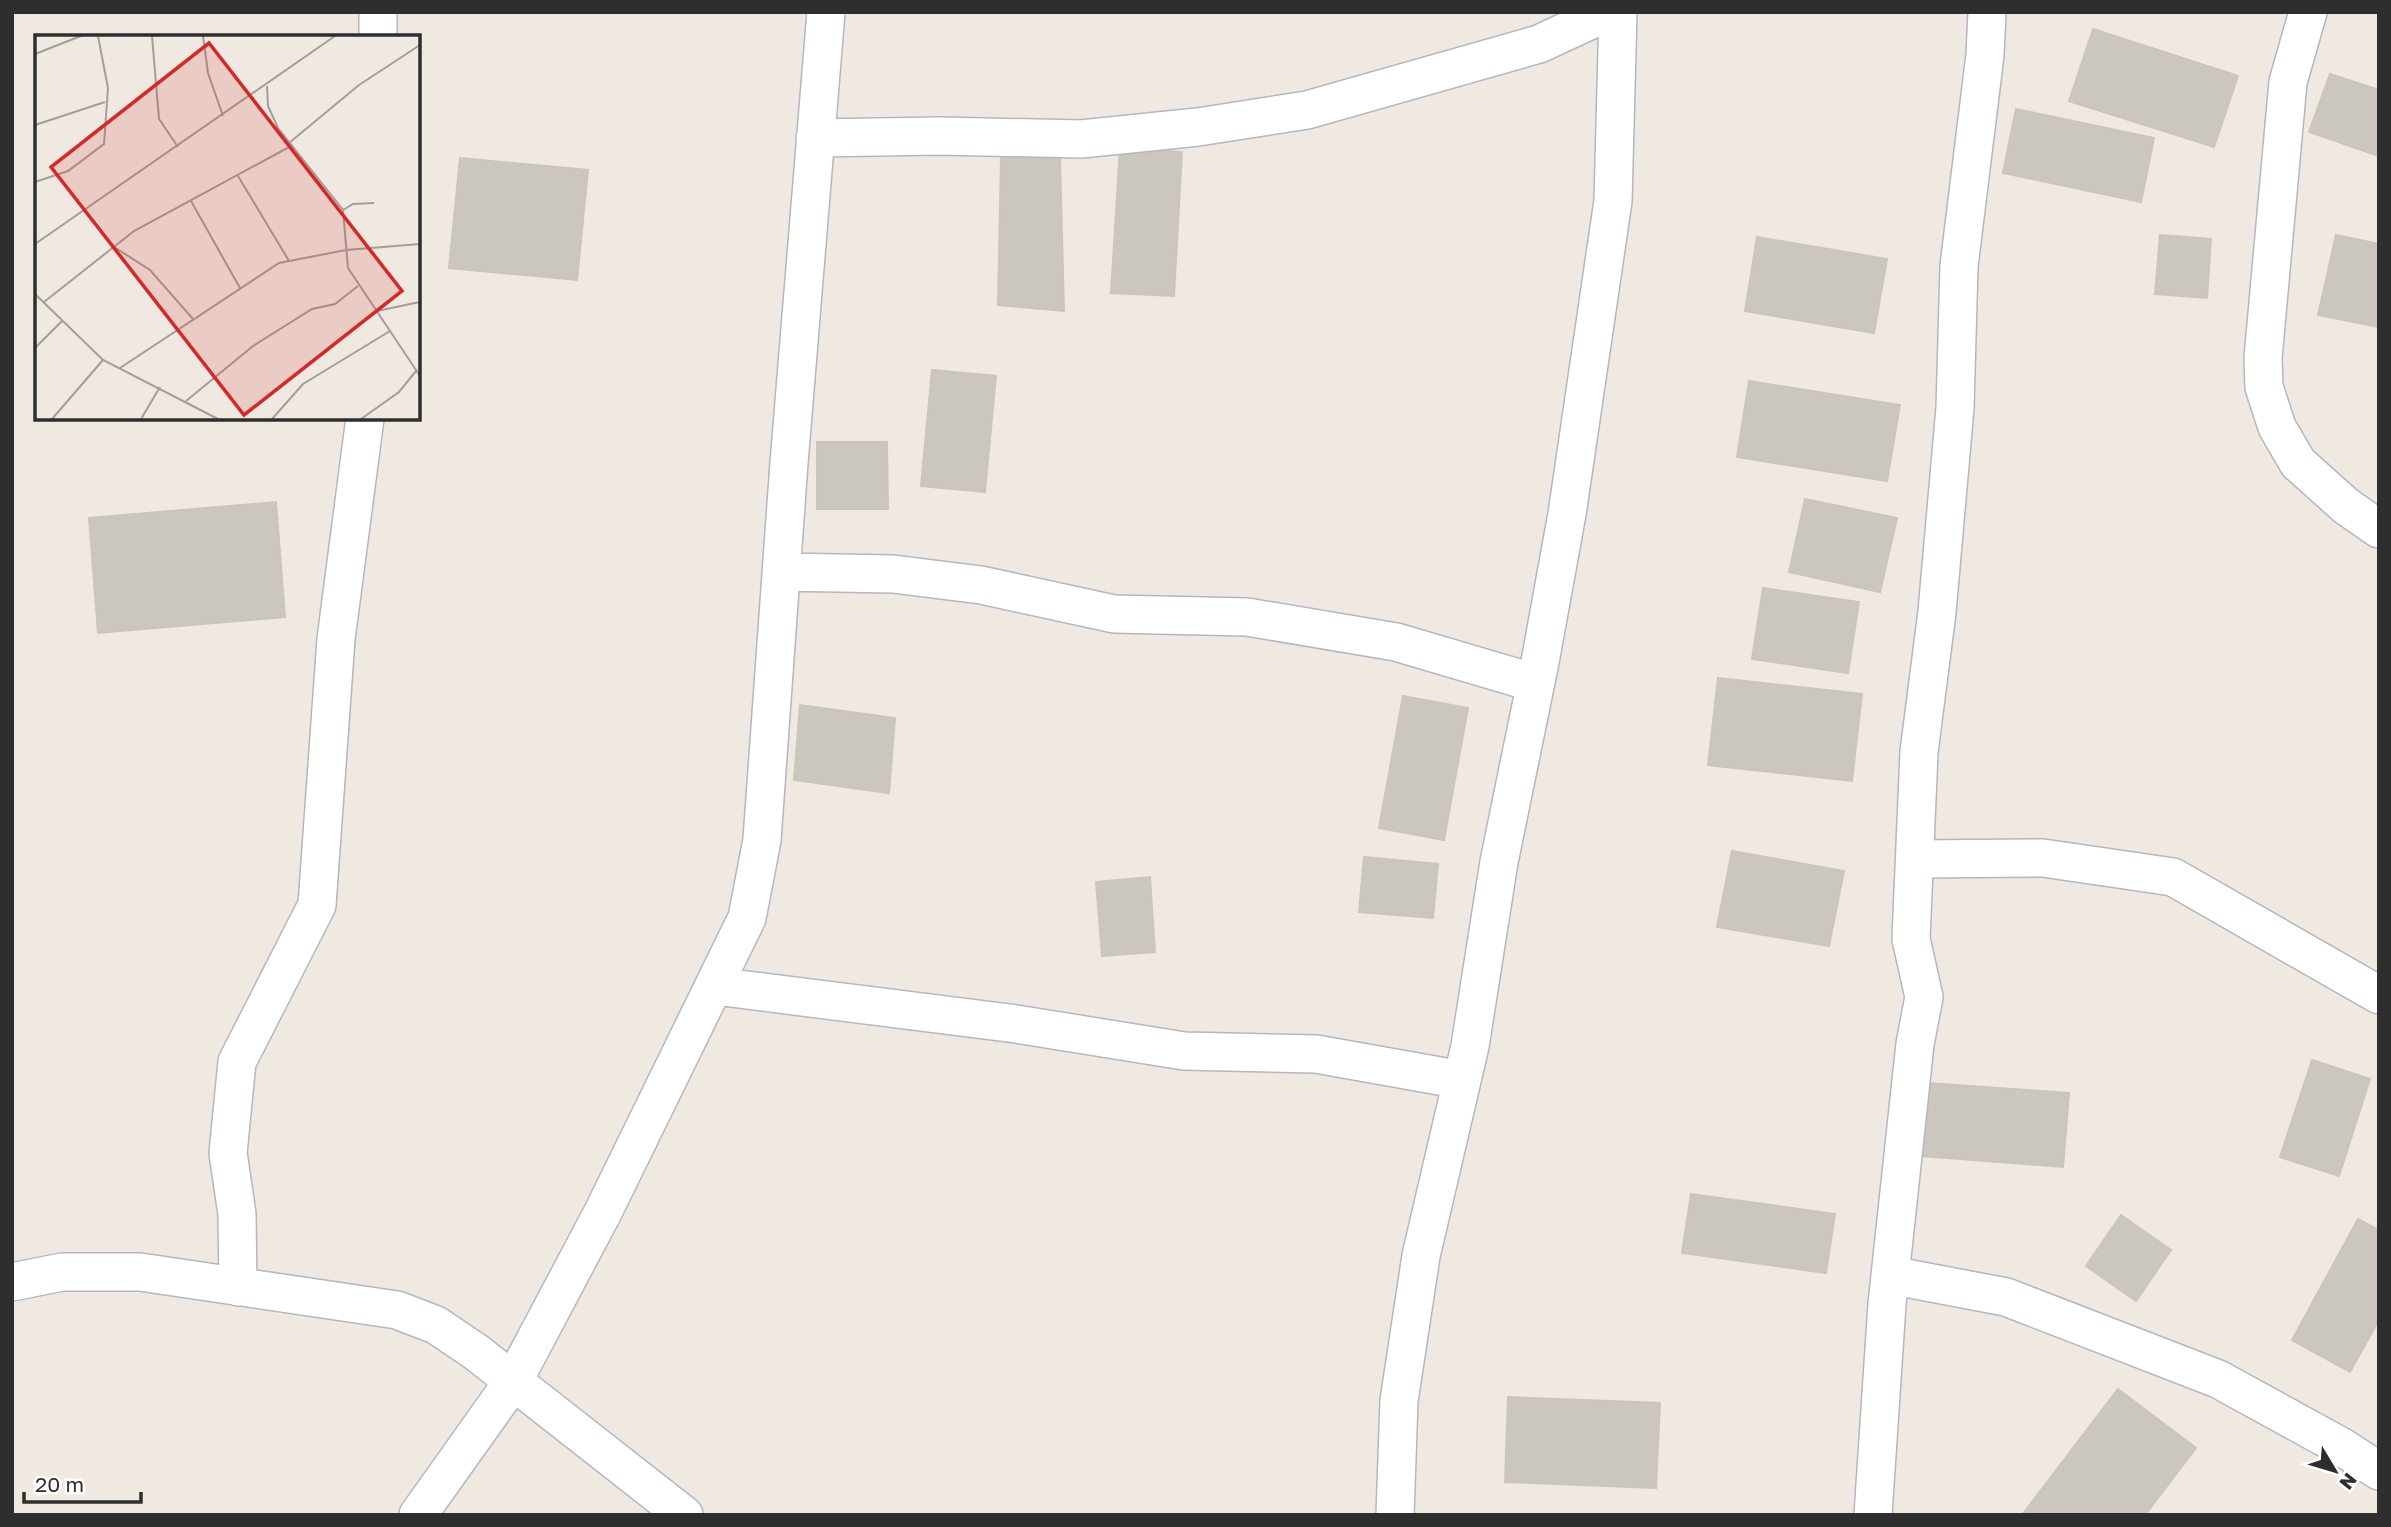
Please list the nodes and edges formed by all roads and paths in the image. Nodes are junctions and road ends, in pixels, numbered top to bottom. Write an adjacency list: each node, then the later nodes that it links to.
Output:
1 (378, 12): 7 (street)
2 (826, 12): 8 (street)
3 (1608, 12): 8 (street)
4 (1618, 12): 12 (street)
5 (1987, 12): 13 (street)
6 (2308, 12): 10 (street)
7 (378, 35)
8 (815, 138): 11 (street)
9 (365, 420): 19 (street)
10 (2379, 529)
11 (781, 572): 12 (street); 14 (street)
12 (1535, 683): 16 (street)
13 (1915, 859): 15 (street); 17 (street)
14 (715, 986): 16 (street); 20 (street)
15 (2379, 995)
16 (1462, 1080): 24 (street)
17 (1890, 1275): 21 (street); 25 (street)
18 (12, 1282): 19 (street)
19 (237, 1287): 20 (street)
20 (514, 1380): 22 (street); 23 (street)
21 (2379, 1471)
22 (418, 1515)
23 (684, 1515)
24 (1395, 1515)
25 (1872, 1515)

